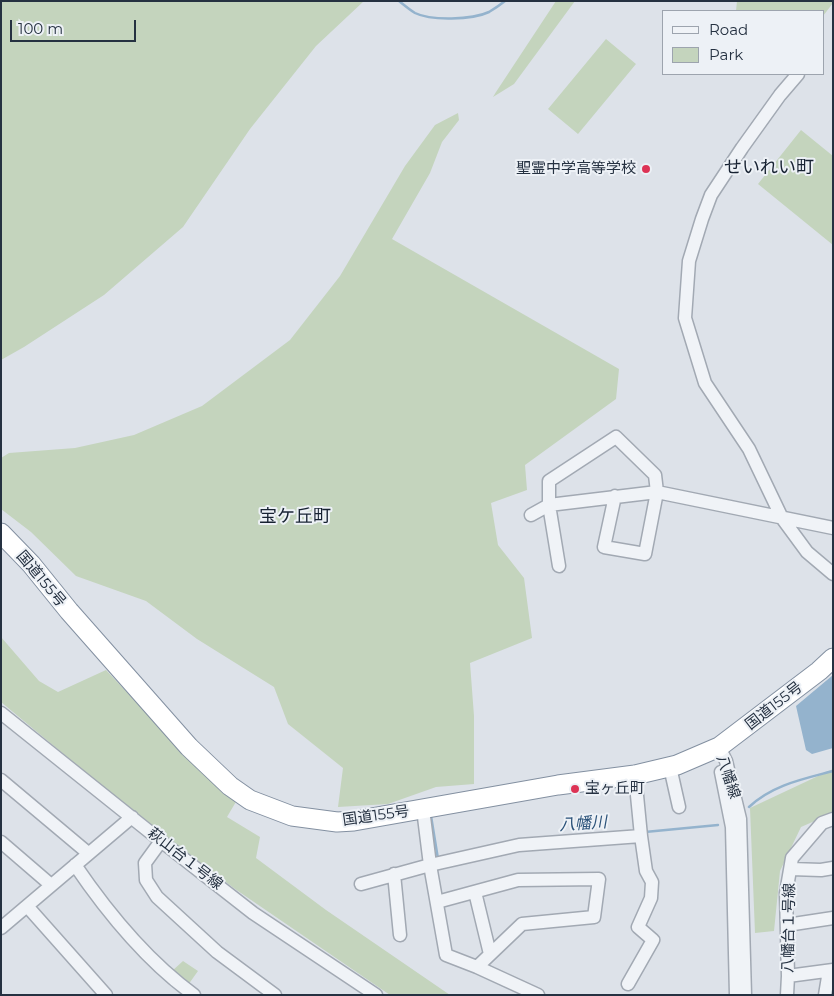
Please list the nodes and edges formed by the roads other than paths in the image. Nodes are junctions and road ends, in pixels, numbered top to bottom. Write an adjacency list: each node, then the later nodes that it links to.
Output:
1 (797, 75): 6 (street)
2 (657, 492): 3 (street); 3 (street); 4 (street); 6 (street)
3 (615, 496): 4 (street)
4 (550, 505): 5 (street); 9 (street)
5 (531, 515)
6 (782, 518): 7 (street); 10 (street)
7 (833, 528)
8 (1, 533): 18 (highway, 国道155号)
9 (559, 566)
10 (833, 574)
11 (833, 658): 13 (highway, 国道155号)
12 (1, 713): 19 (street, 萩山台１号線)
13 (719, 747): 14 (highway, 国道155号); 49 (street, 八幡線); 50 (street, 八幡線)
14 (670, 767): 15 (highway, 国道155号); 17 (street)
15 (635, 774): 18 (highway, 国道155号); 21 (street)
16 (1, 780): 24 (street)
17 (679, 807)
18 (423, 809): 26 (street)
19 (132, 817): 22 (street, 萩山台１号線); 24 (street)
20 (833, 819): 28 (street, 八幡台１号線)
21 (641, 836): 26 (street); 43 (street)
22 (161, 841): 46 (street); 47 (street, 萩山台１号線)
23 (1, 842): 31 (street)
24 (88, 853): 25 (street)
25 (75, 864): 31 (street); 45 (street)
26 (430, 865): 29 (street); 33 (street)
27 (833, 868): 28 (street)
28 (790, 870): 37 (street, 八幡台１号線)
29 (394, 874): 30 (street); 38 (street)
30 (361, 884)
31 (51, 885): 34 (street)
32 (475, 892): 33 (street); 39 (street); 39 (street)
33 (437, 902): 40 (street)
34 (26, 906): 36 (street); 44 (street)
35 (833, 918): 37 (street)
36 (4, 921)
37 (787, 924): 42 (street, 八幡台１号線)
38 (400, 935)
39 (490, 954): 40 (street)
40 (477, 967): 48 (street)
41 (831, 970): 42 (street); 52 (street)
42 (788, 976): 51 (street, 八幡台１号線)
43 (628, 984)
44 (106, 995)
45 (194, 995)
46 (275, 995)
47 (376, 995)
48 (538, 995)
49 (736, 995)
50 (745, 995)
51 (787, 995)
52 (826, 995)

